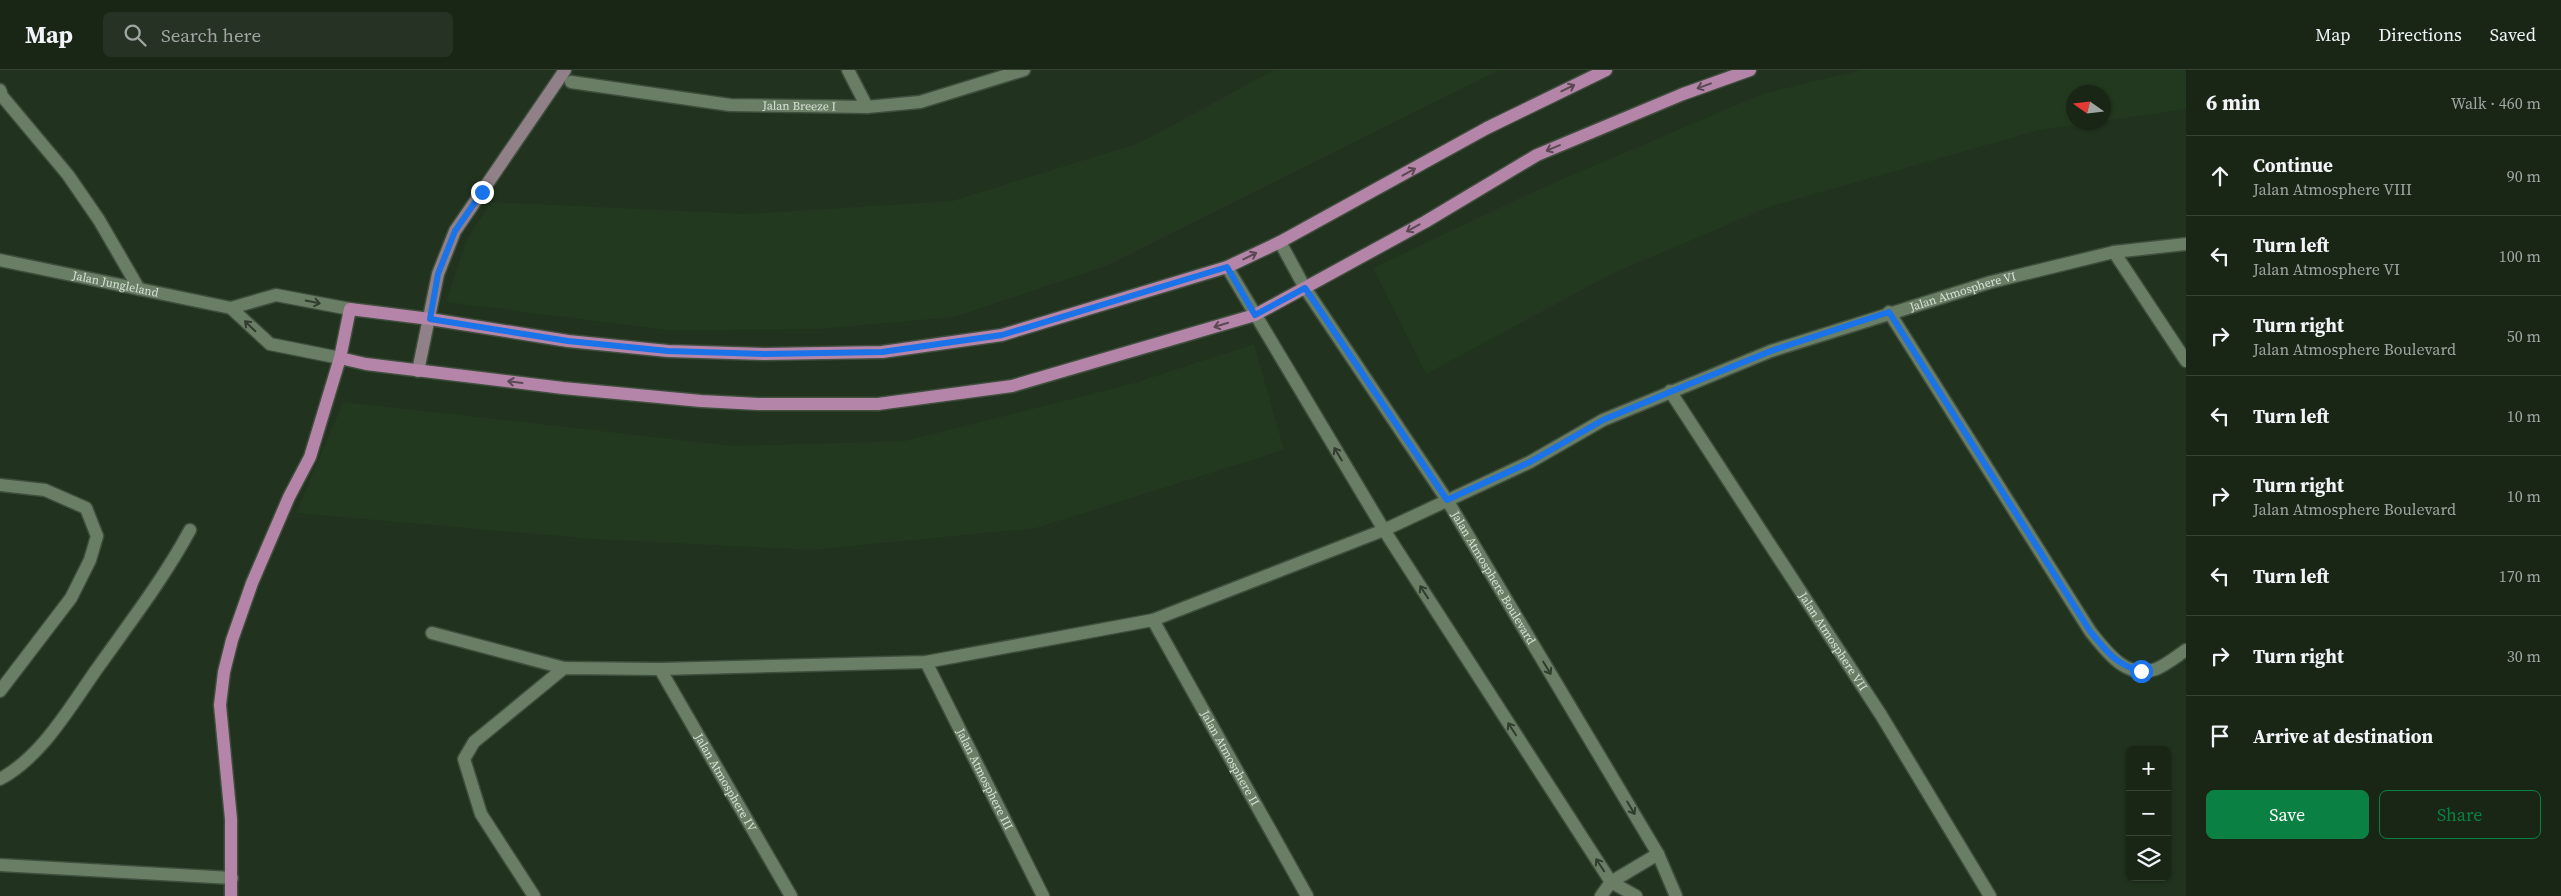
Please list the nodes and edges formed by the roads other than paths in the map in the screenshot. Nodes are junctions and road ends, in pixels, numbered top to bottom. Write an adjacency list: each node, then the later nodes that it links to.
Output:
1 (565, 70): 20 (street)
2 (848, 70): 8 (street)
3 (1024, 70): 8 (street, Jalan Breeze I)
4 (1606, 70): 9 (main road, one-way to 4)
5 (1750, 70): 14 (main road, one-way to 14)
6 (571, 82): 8 (street, Jalan Breeze I)
7 (0, 90): 15 (street)
8 (867, 107)
9 (1280, 242): 13 (main road, one-way to 9); 14 (street, Jalan Atmosphere Boulevard)
10 (2186, 244): 11 (street, Jalan Atmosphere VI)
11 (2114, 252): 18 (street, Jalan Atmosphere VI); 22 (street)
12 (0, 260): 15 (street, Jalan Jungleland)
13 (1227, 267): 19 (street); 20 (main road)
14 (1305, 288): 19 (main road); 26 (street, Jalan Atmosphere Boulevard)
15 (139, 289): 16 (street, Jalan Jungleland)
16 (231, 308): 17 (street, Jalan Jungleland, one-way to 17); 21 (street, one-way to 16)
17 (350, 309): 20 (main road); 21 (main road)
18 (1889, 312): 24 (street, Jalan Atmosphere VI); 31 (street)
19 (1255, 315): 23 (main road, one-way to 23); 28 (street, one-way to 19)
20 (430, 319): 23 (street)
21 (340, 358): 23 (main road); 39 (main road)
22 (2186, 361)
23 (418, 371)
24 (1670, 392): 26 (street, Jalan Atmosphere VI); 49 (street, Jalan Atmosphere VII)
25 (0, 485): 35 (street)
26 (1447, 500): 28 (street, Jalan Atmosphere VI); 37 (street, Jalan Atmosphere Boulevard, one-way to 37)
27 (190, 530): 36 (street)
28 (1384, 530): 29 (street, Jalan Atmosphere VI); 40 (street, one-way to 28)
29 (1153, 620): 32 (street, Jalan Atmosphere VI); 45 (street, Jalan Atmosphere II)
30 (432, 633): 33 (street, Jalan Atmosphere VI)
31 (2186, 650)
32 (926, 662): 34 (street, Jalan Atmosphere VI); 44 (street, Jalan Atmosphere III)
33 (564, 668): 34 (street, Jalan Atmosphere VI); 42 (street)
34 (660, 669): 43 (street, Jalan Atmosphere IV)
35 (0, 692)
36 (0, 779)
37 (1658, 854): 40 (street); 48 (street, Jalan Atmosphere Boulevard)
38 (0, 865): 39 (street)
39 (232, 878): 41 (main road)
40 (1611, 882): 46 (street); 47 (street)
41 (231, 896)
42 (534, 896)
43 (791, 896)
44 (1043, 896)
45 (1307, 896)
46 (1601, 896)
47 (1636, 896)
48 (1676, 896)
49 (1990, 896)

